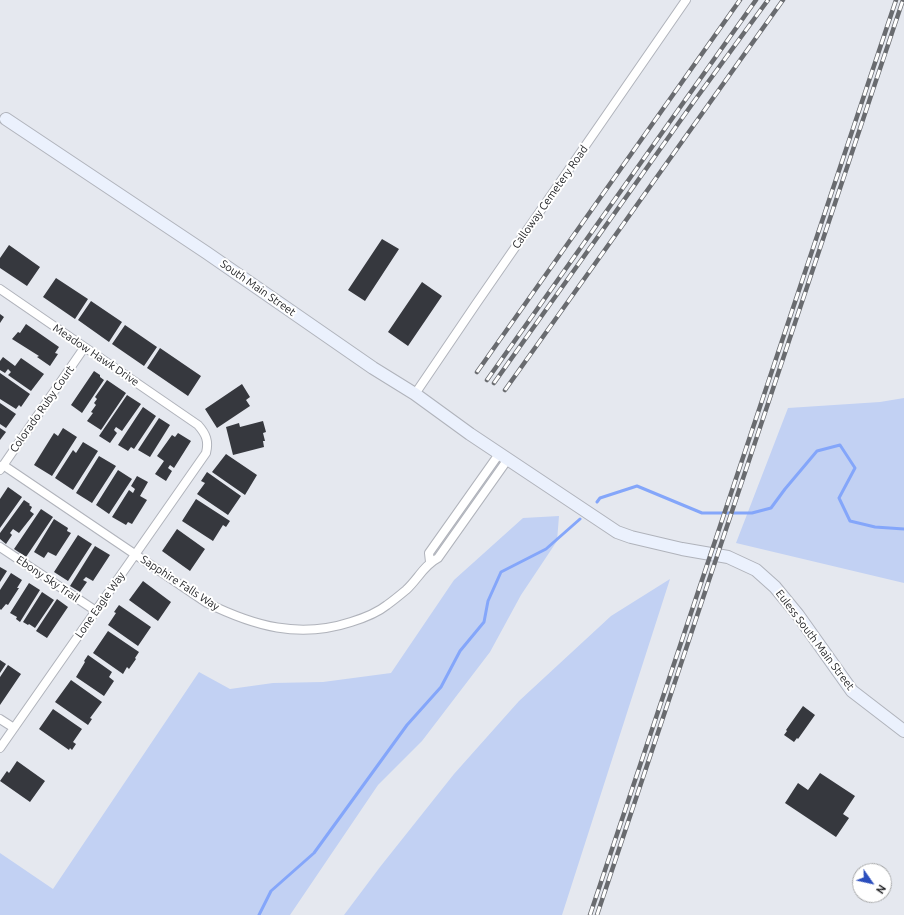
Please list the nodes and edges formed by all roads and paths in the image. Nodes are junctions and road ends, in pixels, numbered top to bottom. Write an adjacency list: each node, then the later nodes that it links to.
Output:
1 (686, 0): 5 (street, Calloway Cemetery Road)
2 (6, 119): 5 (street, South Main Street)
3 (0, 289): 4 (street, Meadow Hawk Drive)
4 (84, 348): 6 (street, Meadow Hawk Drive); 8 (street, Colorado Ruby Court)
5 (415, 394): 7 (street, South Main Street)
6 (192, 421): 10 (street, Lone Eagle Way)
7 (504, 456): 10 (street, Sapphire Falls Way); 14 (street, Euless South Main Street)
8 (2, 467): 10 (street, Sapphire Falls Way)
9 (0, 547): 11 (street, Ebony Sky Trail)
10 (136, 554): 11 (street, Lone Eagle Way)
11 (96, 611): 13 (street, Lone Eagle Way)
12 (0, 719): 13 (street)
13 (14, 728): 15 (street, Lone Eagle Way)
14 (904, 731)
15 (0, 748)

